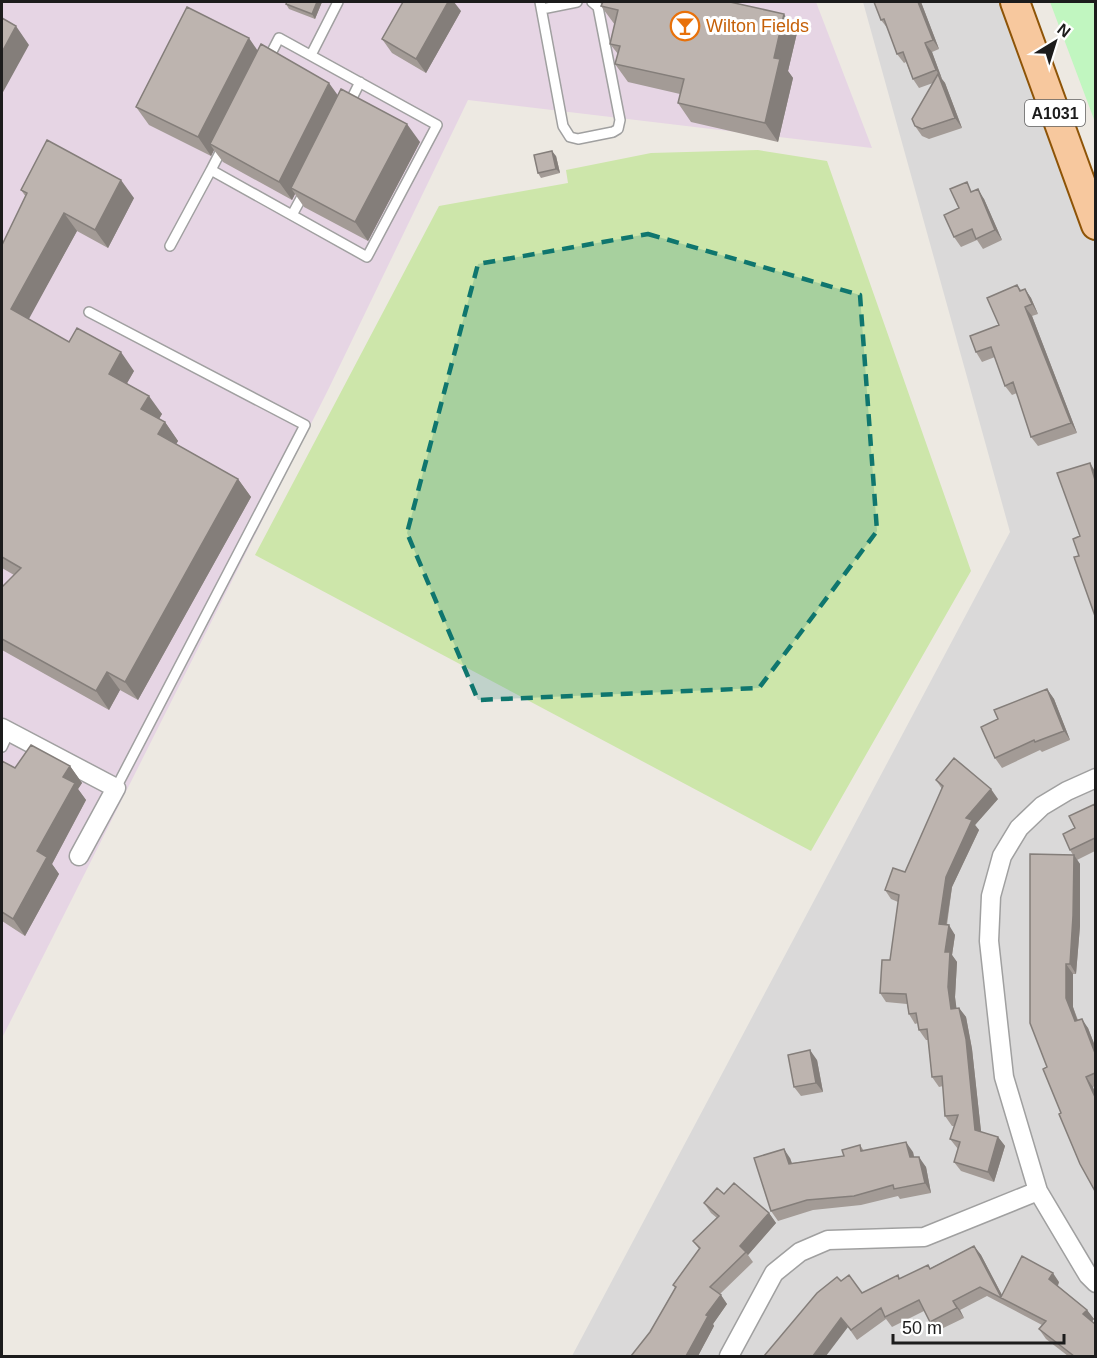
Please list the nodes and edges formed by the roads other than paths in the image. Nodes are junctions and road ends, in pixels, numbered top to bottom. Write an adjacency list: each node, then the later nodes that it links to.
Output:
1 (338, 2): 6 (lane)
2 (576, 2): 5 (lane)
3 (592, 2): 5 (lane)
4 (1015, 2): 12 (main road, A1031)
5 (541, 5)
6 (311, 55): 7 (lane); 9 (lane)
7 (360, 82): 8 (lane); 11 (lane)
8 (345, 113)
9 (211, 170): 11 (lane); 13 (lane)
10 (308, 184): 11 (lane)
11 (292, 215)
12 (1095, 225)
13 (170, 246)
14 (89, 312): 17 (lane)
15 (4, 735): 17 (street)
16 (1095, 778): 19 (street)
17 (116, 788): 18 (street)
18 (79, 856)
19 (1038, 1191): 20 (street); 21 (street)
20 (1095, 1282)
21 (729, 1356)

